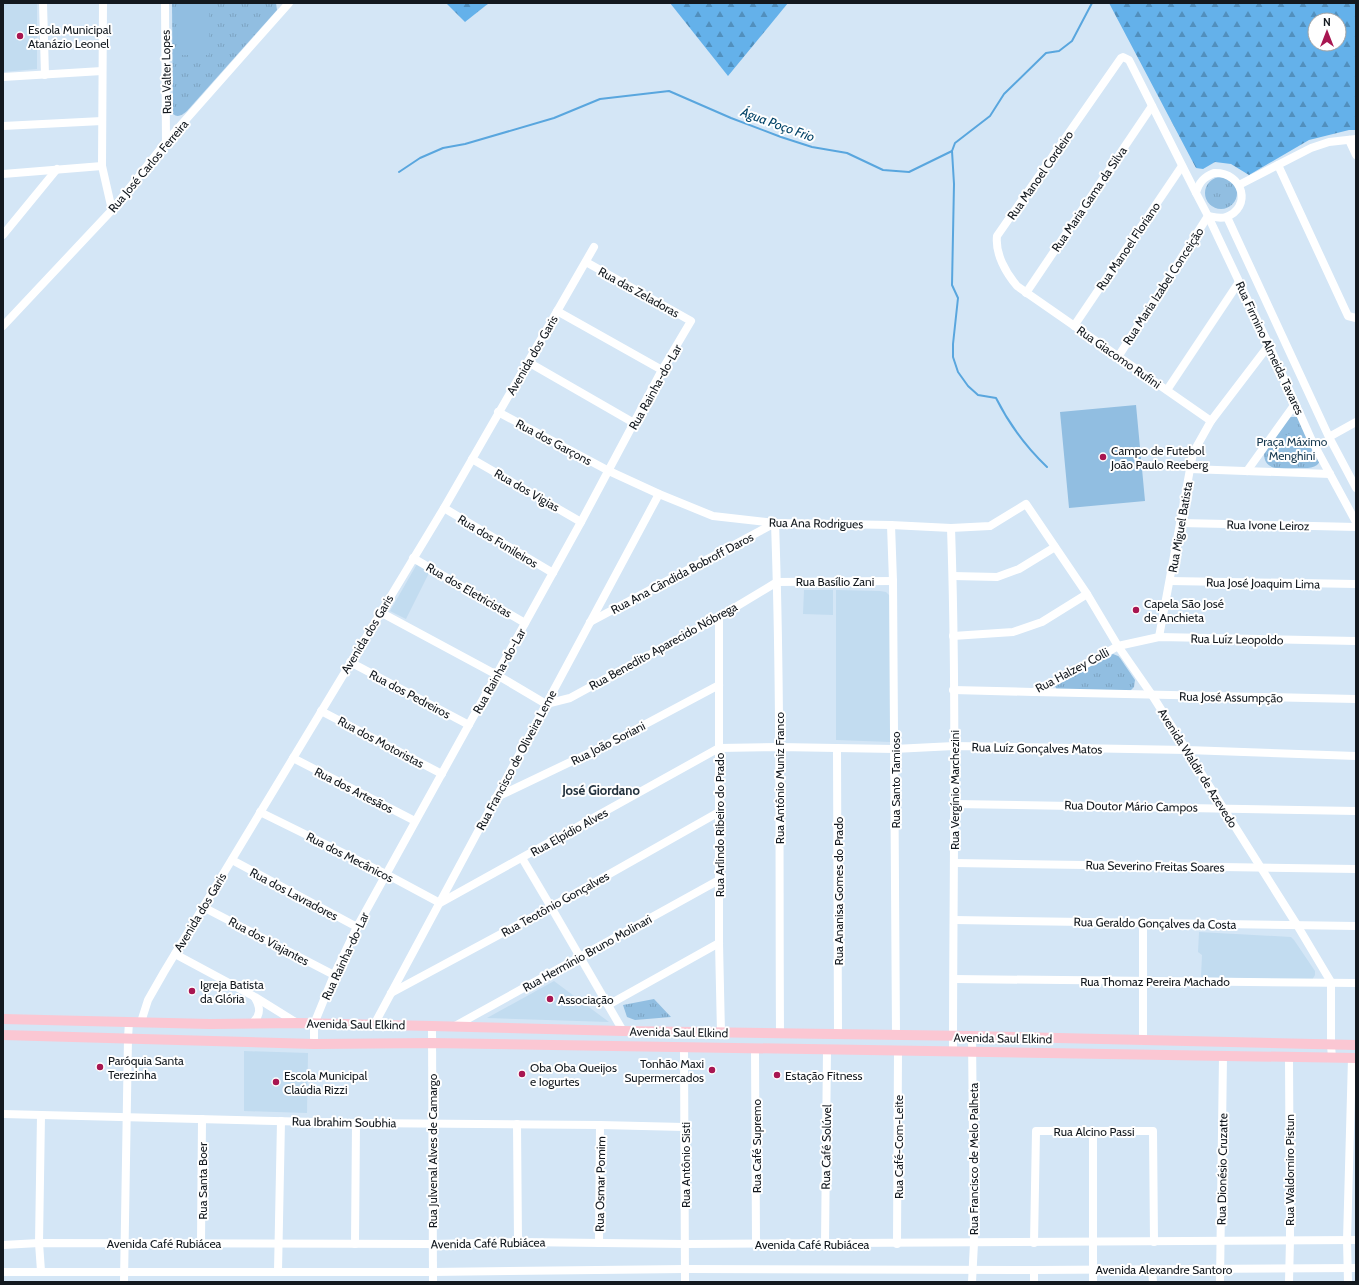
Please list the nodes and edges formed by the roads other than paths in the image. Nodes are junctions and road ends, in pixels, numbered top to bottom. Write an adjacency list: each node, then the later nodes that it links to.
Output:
1 (43, 3): 7 (street)
2 (103, 3): 6 (street)
3 (165, 3): 13 (street, Rua Valter Lopes)
4 (289, 3): 13 (street, Rua José Carlos Ferreira)
5 (1121, 58): 9 (street, Rua Firmino Almeida Tavares); 29 (street, Rua Manoel Cordeiro)
6 (102, 71): 7 (street); 10 (street)
7 (45, 75): 8 (street)
8 (3, 77)
9 (1152, 106): 17 (street, Rua Firmino Almeida Tavares); 29 (street, Rua Maria Gama da Silva)
10 (102, 121): 11 (street); 16 (street)
11 (3, 126)
12 (1353, 139): 14 (street); 15 (street)
13 (166, 142): 22 (street, Rua José Carlos Ferreira)
14 (1356, 155)
15 (1278, 165): 20 (street); 31 (street)
16 (102, 166): 18 (street); 22 (street)
17 (1182, 166): 21 (street, Rua Firmino Almeida Tavares); 34 (street, Rua Manoel Floriano)
18 (58, 170): 19 (street); 25 (street)
19 (3, 174)
20 (1239, 184): 21 (street); 24 (street)
21 (1196, 193): 23 (street, Rua Firmino Almeida Tavares)
22 (112, 210): 33 (street, Rua José Carlos Ferreira)
23 (1208, 216): 24 (street); 28 (street, Rua Firmino Almeida Tavares); 36 (street, Rua Maria Izabel Conceição)
24 (1227, 217): 45 (street, Rua Firmino Almeida Tavares)
25 (3, 235)
26 (594, 246): 27 (street, Avenida dos Garis)
27 (586, 262): 30 (street, Avenida dos Garis); 32 (street, Rua das Zeladoras)
28 (1239, 282): 35 (street, Rua Firmino Almeida Tavares); 39 (street)
29 (1026, 293): 34 (street, Rua Giacomo Rufini)
30 (558, 311): 37 (street, Avenida dos Garis); 38 (street)
31 (1356, 318)
32 (692, 321): 38 (street, Rua Rainha-do-Lar)
33 (3, 326)
34 (1074, 326): 36 (street, Rua Giacomo Rufini)
35 (1269, 345): 40 (street, Rua Firmino Almeida Tavares); 42 (street, Rua Miguel Batista)
36 (1118, 357): 39 (street, Rua Giacomo Rufini)
37 (528, 362): 41 (street, Avenida dos Garis); 44 (street)
38 (662, 370): 44 (street, Rua Rainha-do-Lar)
39 (1167, 390): 42 (street, Rua Giacomo Rufini)
40 (1295, 404): 49 (street); 50 (street, Rua Firmino Almeida Tavares)
41 (498, 412): 46 (street, Avenida dos Garis); 48 (street, Rua dos Garçons)
42 (1211, 421): 47 (street, Rua Miguel Batista)
43 (1356, 422): 45 (street)
44 (634, 424): 48 (street, Rua Rainha-do-Lar)
45 (1328, 437): 51 (street, Rua Firmino Almeida Tavares)
46 (472, 459): 54 (street, Avenida dos Garis); 55 (street, Rua dos Vigias)
47 (1190, 469): 49 (street); 58 (street, Rua Miguel Batista)
48 (609, 471): 52 (street, Rua Ana Rodrigues); 55 (street, Rua Rainha-do-Lar)
49 (1247, 471): 50 (street)
50 (1330, 474): 56 (street, Rua Firmino Almeida Tavares)
51 (1356, 488)
52 (659, 494): 57 (street, Rua Ana Rodrigues); 74 (street, Rua Francisco de Oliveira Leme)
53 (1026, 504): 61 (street, Rua Ana Rodrigues); 62 (street, Avenida Waldir de Azevedo)
54 (444, 508): 63 (street, Avenida dos Garis); 64 (street, Rua dos Funileiros)
55 (581, 522): 64 (street, Rua Rainha-do-Lar)
56 (1356, 522)
57 (775, 523): 59 (street, Rua Ana Rodrigues); 68 (street, Rua Antônio Muniz Franco); 74 (street, Rua Ana Cândida Bobroff Daros)
58 (1180, 523): 60 (street, Rua Ivone Leiroz); 67 (street, Rua Miguel Batista)
59 (891, 525): 61 (street, Rua Ana Rodrigues); 66 (street, Rua Santo Tamioso)
60 (1356, 527)
61 (951, 528): 65 (street, Rua Vergínio Marchezini)
62 (1055, 547): 65 (street); 70 (street, Avenida Waldir de Azevedo)
63 (413, 558): 71 (street, Avenida dos Garis); 73 (street, Rua dos Eletricistas)
64 (553, 573): 73 (street, Rua Rainha-do-Lar)
65 (952, 576): 75 (street, Rua Vergínio Marchezini)
66 (893, 581): 68 (street, Rua Basílio Zani); 93 (street, Rua Santo Tamioso)
67 (1170, 581): 69 (street, Rua José Joaquim Lima); 76 (street, Rua Miguel Batista)
68 (777, 582): 72 (street, Rua Benedito Aparecido Nóbrega); 90 (street, Rua Antônio Muniz Franco)
69 (1356, 584)
70 (1087, 594): 75 (street); 78 (street, Avenida Waldir de Azevedo)
71 (380, 612): 79 (street, Avenida dos Garis); 80 (street)
72 (719, 617): 81 (street, Rua Arlindo Ribeiro do Prado); 86 (street, Rua Benedito Aparecido Nóbrega)
73 (525, 622): 80 (street, Rua Rainha-do-Lar)
74 (590, 622): 86 (street, Rua Francisco de Oliveira Leme)
75 (953, 636): 82 (street, Rua Vergínio Marchezini)
76 (1159, 637): 77 (street, Rua Luíz Leopoldo); 78 (street, Rua Luíz Leopoldo)
77 (1356, 641)
78 (1118, 646): 83 (street, Rua Halzey Colli); 84 (street, Avenida Waldir de Azevedo)
79 (350, 662): 87 (street, Avenida dos Garis); 88 (street, Rua dos Pedreiros)
80 (497, 675): 86 (street); 88 (street, Rua Rainha-do-Lar)
81 (719, 685): 91 (street, Rua Arlindo Ribeiro do Prado); 98 (street, Rua João Soriani)
82 (953, 690): 83 (street, Rua Halzey Colli); 89 (street, Rua Vergínio Marchezini)
83 (1033, 692): 84 (street, Rua José Assumpção)
84 (1152, 695): 85 (street, Rua José Assumpção); 94 (street, Avenida Waldir de Azevedo)
85 (1356, 699)
86 (546, 704): 98 (street, Rua Francisco de Oliveira Leme)
87 (321, 711): 96 (street, Avenida dos Garis); 97 (street, Rua dos Motoristas)
88 (469, 725): 97 (street, Rua Rainha-do-Lar)
89 (954, 746): 93 (street, Rua Luíz Gonçalves Matos); 94 (street, Rua Luíz Gonçalves Matos); 99 (street, Rua Vergínio Marchezini)
90 (779, 747): 91 (street, Rua Luíz Gonçalves Matos); 92 (street, Rua Luíz Gonçalves Matos); 142 (street, Rua Antônio Muniz Franco)
91 (719, 748): 103 (street, Rua Arlindo Ribeiro do Prado); 105 (street, Rua Elpídio Alves)
92 (838, 748): 93 (street, Rua Luíz Gonçalves Matos); 143 (street, Rua Ananisa Gomes do Prado)
93 (894, 749): 145 (street, Rua Santo Tamioso)
94 (1187, 750): 95 (street, Rua Luíz Gonçalves Matos); 100 (street, Avenida Waldir de Azevedo)
95 (1356, 756)
96 (292, 758): 102 (street, Avenida dos Garis); 104 (street, Rua dos Artesãos)
97 (442, 774): 104 (street, Rua Rainha-do-Lar)
98 (496, 798): 112 (street, Rua Francisco de Oliveira Leme)
99 (954, 804): 100 (street, Rua Doutor Mário Campos); 107 (street, Rua Vergínio Marchezini)
100 (1223, 808): 101 (street, Rua Doutor Mário Campos); 108 (street, Avenida Waldir de Azevedo)
101 (1356, 811)
102 (260, 812): 106 (street, Avenida dos Garis); 110 (street, Rua dos Mecânicos)
103 (719, 812): 111 (street, Rua Arlindo Ribeiro do Prado); 113 (street, Rua Teotônio Gonçalves)
104 (415, 821): 110 (street, Rua Rainha-do-Lar)
105 (522, 858): 112 (street, Rua Elpídio Alves); 113 (street)
106 (232, 860): 114 (street, Avenida dos Garis); 119 (street, Rua dos Lavradores)
107 (954, 863): 108 (street, Rua Severino Freitas Soares); 115 (street, Rua Vergínio Marchezini)
108 (1260, 867): 109 (street, Rua Severino Freitas Soares); 117 (street, Avenida Waldir de Azevedo)
109 (1356, 869)
110 (386, 874): 112 (street, Rua dos Mecânicos); 119 (street, Rua Rainha-do-Lar)
111 (719, 880): 120 (street, Rua Arlindo Ribeiro do Prado); 122 (street, Rua Hermínio Bruno Molinari)
112 (440, 903): 128 (street, Rua Francisco de Oliveira Leme)
113 (551, 906): 122 (street); 128 (street, Rua Teotônio Gonçalves)
114 (204, 907): 121 (street, Avenida dos Garis); 123 (street, Rua dos Viajantes)
115 (954, 920): 116 (street, Rua Geraldo Gonçalves da Costa); 124 (street, Rua Vergínio Marchezini)
116 (1143, 923): 117 (street, Rua Geraldo Gonçalves da Costa); 125 (street)
117 (1297, 925): 118 (street, Rua Geraldo Gonçalves da Costa); 126 (street, Avenida Waldir de Azevedo)
118 (1356, 926)
119 (357, 927): 123 (street, Rua Rainha-do-Lar)
120 (718, 943): 130 (street); 141 (street, Rua Arlindo Ribeiro do Prado)
121 (175, 954): 129 (street); 133 (street, Avenida dos Garis)
122 (580, 957): 130 (street); 139 (street, Rua Hermínio Bruno Molinari)
123 (334, 975): 136 (street, Rua Rainha-do-Lar)
124 (954, 979): 125 (street, Rua Thomaz Pereira Machado); 146 (street, Rua Vergínio Marchezini)
125 (1143, 982): 126 (street, Rua Thomaz Pereira Machado); 149 (street)
126 (1330, 982): 127 (street, Rua Thomaz Pereira Machado); 153 (street)
127 (1356, 983)
128 (391, 993): 137 (street, Rua Francisco de Oliveira Leme)
129 (255, 997): 134 (street); 135 (street)
130 (608, 1005): 140 (street)
131 (3, 1019): 132 (main road, Avenida Saul Elkind)
132 (130, 1022): 133 (main road, Avenida Saul Elkind); 148 (street)
133 (141, 1022): 135 (main road, Avenida Saul Elkind)
134 (297, 1023): 135 (main road, Avenida Saul Elkind); 136 (main road, Avenida Saul Elkind)
135 (252, 1024)
136 (314, 1024): 137 (main road, Avenida Saul Elkind); 152 (street)
137 (374, 1025): 138 (main road, Avenida Saul Elkind)
138 (432, 1026): 139 (main road, Avenida Saul Elkind); 151 (street, Rua Julvenal Alves de Camargo)
139 (455, 1026): 140 (main road, Avenida Saul Elkind)
140 (622, 1031): 141 (main road, Avenida Saul Elkind)
141 (720, 1033): 142 (main road, Avenida Saul Elkind)
142 (780, 1033): 143 (main road, Avenida Saul Elkind)
143 (838, 1034): 145 (main road, Avenida Saul Elkind)
144 (3, 1035): 148 (main road, Avenida Saul Elkind)
145 (896, 1035): 146 (main road, Avenida Saul Elkind)
146 (953, 1036): 147 (main road, Avenida Saul Elkind); 159 (street, Rua Vergínio Marchezini)
147 (972, 1036): 149 (main road, Avenida Saul Elkind); 160 (street, Rua Francisco de Melo Palheta)
148 (128, 1038): 152 (main road, Avenida Saul Elkind); 168 (street)
149 (1143, 1041): 150 (main road, Avenida Saul Elkind)
150 (1200, 1042): 153 (main road, Avenida Saul Elkind); 161 (main road)
151 (432, 1043): 152 (main road, Avenida Saul Elkind); 155 (main road, Avenida Saul Elkind); 172 (street, Rua Julvenal Alves de Camargo)
152 (314, 1044)
153 (1330, 1045): 154 (main road, Avenida Saul Elkind); 164 (street)
154 (1356, 1045)
155 (684, 1047): 156 (main road, Avenida Saul Elkind); 175 (street, Rua Antônio Sisti)
156 (755, 1048): 157 (main road, Avenida Saul Elkind); 194 (street, Rua Café Supremo)
157 (827, 1050): 158 (main road, Avenida Saul Elkind); 195 (street, Rua Café Solúvel)
158 (898, 1051): 159 (main road, Avenida Saul Elkind); 196 (street, Rua Café-Com-Leite)
159 (953, 1052): 160 (main road, Avenida Saul Elkind)
160 (972, 1052): 161 (main road, Avenida Saul Elkind); 187 (street, Rua Francisco de Melo Palheta)
161 (1199, 1056): 162 (main road, Avenida Saul Elkind)
162 (1223, 1056): 163 (main road, Avenida Saul Elkind); 180 (street, Rua Dionésio Cruzatte)
163 (1289, 1057): 164 (main road, Avenida Saul Elkind); 177 (street, Rua Waldomiro Pistun)
164 (1332, 1058): 165 (main road, Avenida Saul Elkind)
165 (1354, 1058): 178 (street)
166 (3, 1114): 167 (street, Rua Ibrahim Soubhia)
167 (42, 1115): 168 (street, Rua Ibrahim Soubhia); 184 (street)
168 (126, 1116): 169 (street, Rua Ibrahim Soubhia); 185 (street)
169 (202, 1118): 170 (street, Rua Ibrahim Soubhia); 189 (street, Rua Santa Boer)
170 (281, 1121): 171 (street, Rua Ibrahim Soubhia); 190 (street)
171 (356, 1123): 172 (street, Rua Ibrahim Soubhia); 191 (street)
172 (432, 1124): 173 (street, Rua Ibrahim Soubhia); 192 (street, Rua Julvenal Alves de Camargo)
173 (518, 1124): 174 (street, Rua Ibrahim Soubhia); 181 (street)
174 (600, 1125): 175 (street, Rua Ibrahim Soubhia); 186 (street, Rua Osmar Pomim)
175 (684, 1127): 193 (street, Rua Antônio Sisti)
176 (1093, 1131): 182 (street); 183 (street, Rua Alcino Passi); 188 (street, Rua Alcino Passi)
177 (1290, 1240): 178 (street); 180 (street); 198 (street, Rua Waldomiro Pistun)
178 (1347, 1240): 179 (street); 199 (street)
179 (1356, 1240)
180 (1221, 1241): 183 (street); 202 (street, Rua Dionésio Cruzatte)
181 (518, 1242): 186 (street, Avenida Café Rubiácea); 192 (street, Avenida Café Rubiácea)
182 (1094, 1242): 183 (street); 188 (street); 205 (street)
183 (1154, 1242)
184 (39, 1243): 185 (street, Avenida Café Rubiácea); 197 (street, Avenida Café Rubiácea); 206 (street)
185 (125, 1243): 189 (street, Avenida Café Rubiácea); 207 (street)
186 (599, 1243): 193 (street, Avenida Café Rubiácea)
187 (974, 1243): 188 (street); 196 (street, Avenida Café Rubiácea); 203 (street, Rua Francisco de Melo Palheta)
188 (1034, 1243)
189 (202, 1244): 190 (street, Avenida Café Rubiácea)
190 (278, 1244): 191 (street, Avenida Café Rubiácea); 208 (street)
191 (355, 1244): 192 (street, Avenida Café Rubiácea)
192 (433, 1244): 210 (street, Rua Julvenal Alves de Camargo)
193 (685, 1244): 194 (street, Avenida Café Rubiácea); 200 (street, Rua Antônio Sisti)
194 (756, 1244): 195 (street, Avenida Café Rubiácea)
195 (825, 1244): 196 (street, Avenida Café Rubiácea)
196 (897, 1244)
197 (3, 1245)
198 (1289, 1268): 199 (street, Avenida Alexandre Santoro); 202 (street, Avenida Alexandre Santoro); 219 (street, Rua Waldomiro Pistun)
199 (1352, 1268): 220 (street)
200 (685, 1269): 203 (street); 210 (street); 213 (street, Rua Antônio Sisti)
201 (1152, 1269): 202 (street, Avenida Alexandre Santoro); 205 (street, Avenida Alexandre Santoro); 217 (street)
202 (1220, 1269): 218 (street, Rua Dionésio Cruzatte)
203 (972, 1270): 204 (street, Avenida Alexandre Santoro); 214 (street, Rua Francisco de Melo Palheta)
204 (1034, 1270): 205 (street, Avenida Alexandre Santoro); 215 (street)
205 (1093, 1270): 216 (street)
206 (42, 1271): 207 (street); 209 (street)
207 (124, 1271): 208 (street); 211 (street)
208 (278, 1271): 210 (street)
209 (3, 1272)
210 (433, 1272): 212 (street, Rua Julvenal Alves de Camargo)
211 (124, 1282)
212 (433, 1282)
213 (685, 1282)
214 (972, 1282)
215 (1034, 1282)
216 (1093, 1282)
217 (1152, 1282)
218 (1220, 1282)
219 (1289, 1282)
220 (1348, 1282)

